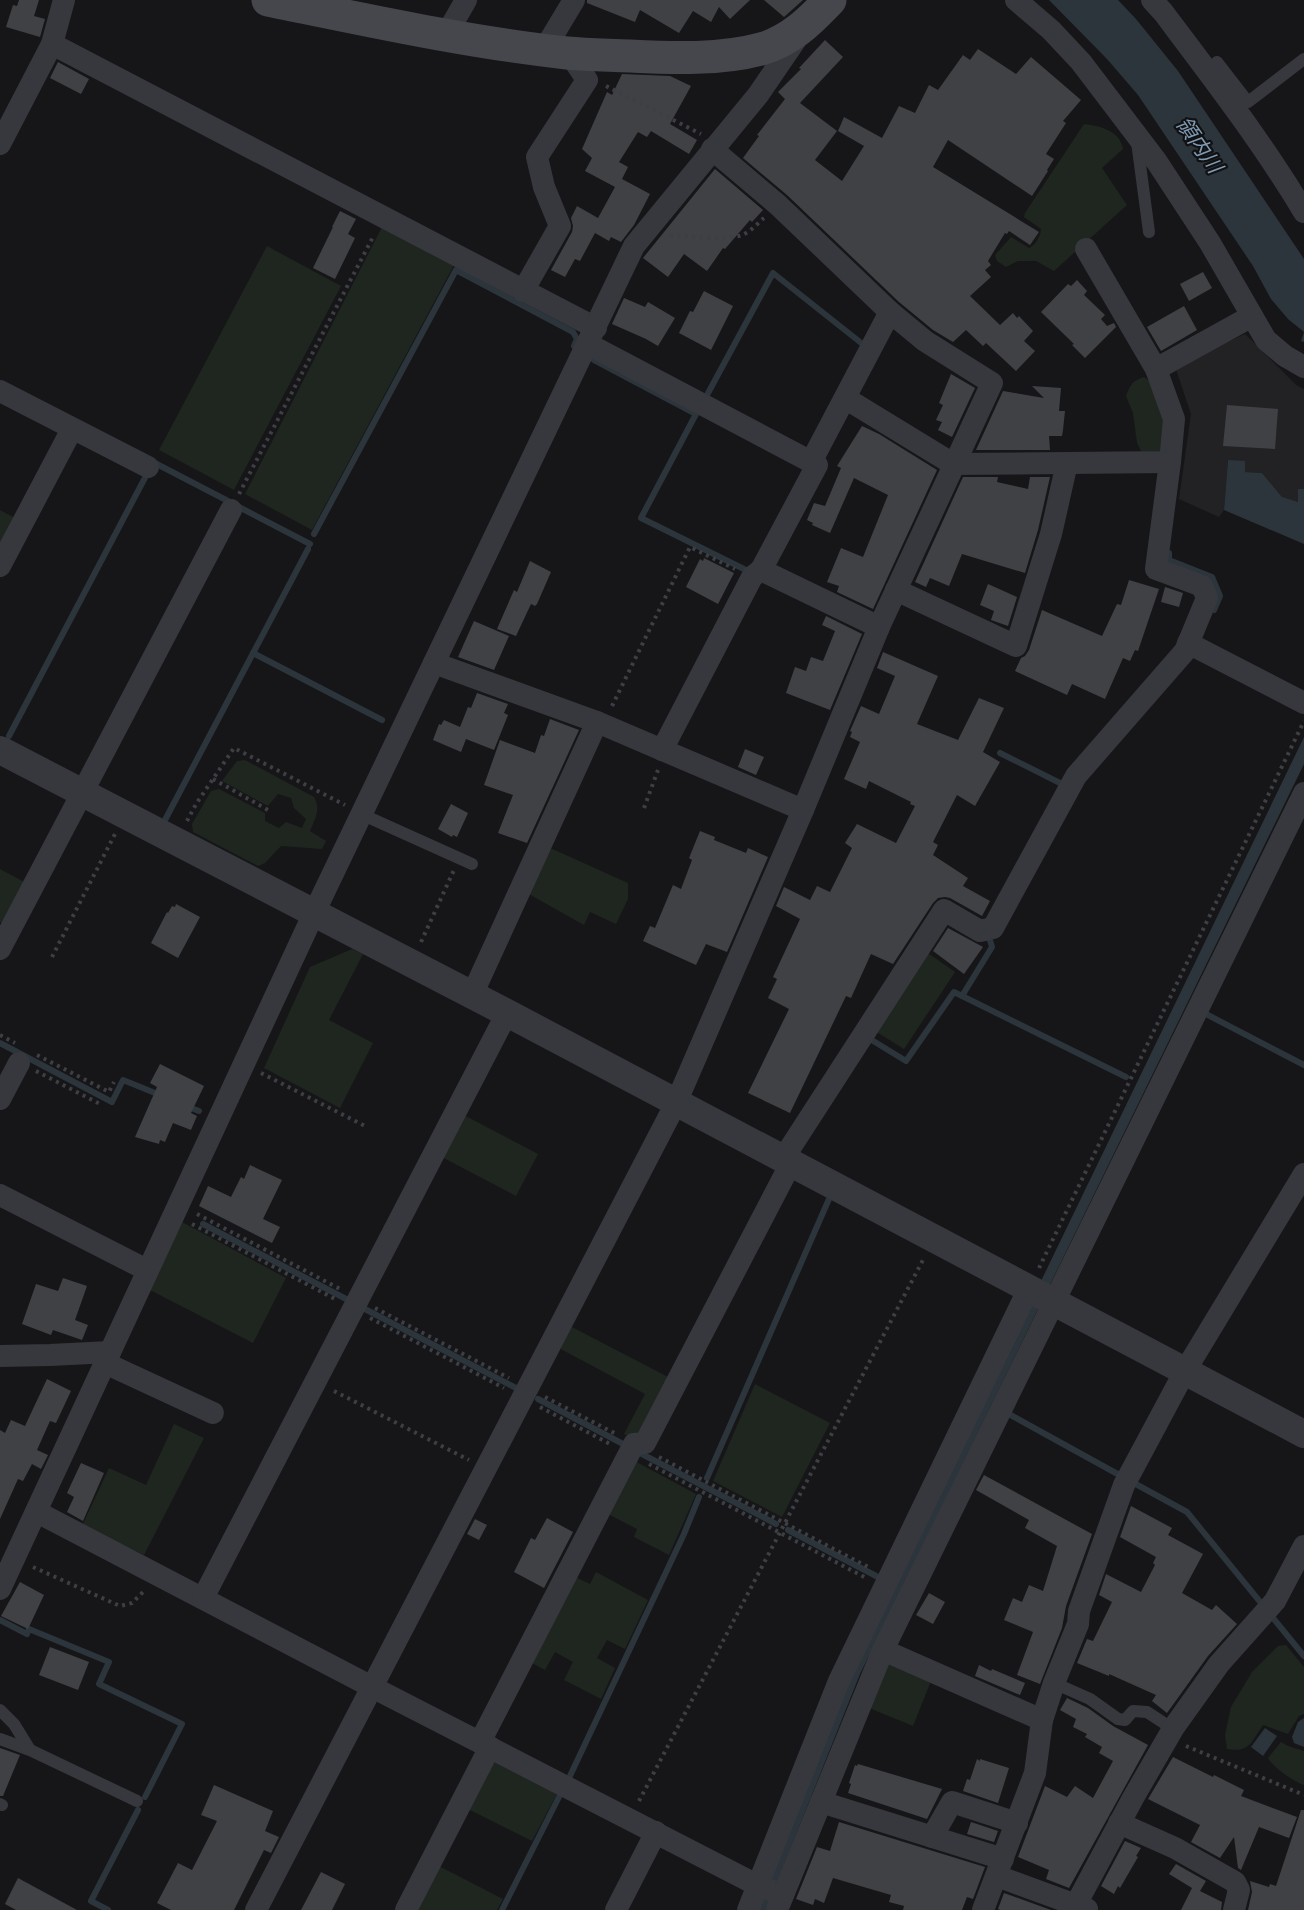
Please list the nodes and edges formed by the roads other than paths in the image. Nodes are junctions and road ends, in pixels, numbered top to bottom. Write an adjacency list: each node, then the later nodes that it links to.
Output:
1 (64, 0): 10 (street)
2 (267, 0): 9 (main road)
3 (466, 0): 9 (street)
4 (574, 0): 11 (street)
5 (830, 0): 8 (main road)
6 (1016, 0): 15 (street)
7 (1152, 0): 18 (street)
8 (807, 23): 11 (main road); 17 (street)
9 (447, 35): 11 (main road)
10 (52, 44): 14 (street); 21 (street)
11 (556, 51): 21 (street)
12 (1304, 59): 13 (lane)
13 (1217, 62)
14 (7, 116): 16 (street)
15 (1136, 135): 19 (lane); 23 (street)
16 (0, 144)
17 (715, 146): 22 (street); 24 (street)
18 (1304, 212)
19 (1149, 232)
20 (1086, 249): 26 (street)
21 (523, 291): 24 (street)
22 (890, 312): 28 (street); 33 (street)
23 (1252, 316): 25 (street); 26 (street)
24 (592, 336): 30 (street); 41 (street)
25 (1304, 367)
26 (1156, 369): 31 (street)
27 (0, 391): 29 (street)
28 (845, 398): 30 (street); 33 (street)
29 (72, 429): 34 (street); 36 (street)
30 (812, 462): 37 (street)
31 (1170, 462): 32 (street); 40 (street)
32 (1067, 463): 33 (street); 38 (street)
33 (953, 464): 38 (street)
34 (148, 467)
35 (231, 510): 46 (street)
36 (0, 566)
37 (757, 573): 39 (street); 45 (street)
38 (896, 590): 39 (street)
39 (879, 627): 48 (street)
40 (1188, 643): 42 (street); 58 (street)
41 (434, 663): 43 (street); 49 (street)
42 (1304, 703)
43 (600, 724): 45 (street); 53 (street)
44 (0, 750): 46 (street)
45 (664, 751): 48 (street)
46 (82, 793): 51 (street); 52 (street)
47 (1304, 793): 62 (street)
48 (803, 810): 57 (street)
49 (361, 814): 50 (lane); 51 (street)
50 (472, 864)
51 (314, 913): 53 (street); 61 (street)
52 (0, 949)
53 (472, 995): 54 (street)
54 (507, 1013): 57 (street); 71 (street)
55 (23, 1053): 56 (street)
56 (0, 1099)
57 (676, 1103): 58 (street); 74 (street)
58 (787, 1161): 62 (street); 79 (street)
59 (1304, 1174): 65 (street)
60 (0, 1195): 61 (street)
61 (147, 1270): 64 (street)
62 (1041, 1295): 65 (street); 72 (street); 88 (street)
63 (0, 1356): 64 (street)
64 (107, 1357): 66 (street); 68 (street)
65 (1185, 1371): 67 (street); 73 (street)
66 (213, 1413)
67 (1304, 1434)
68 (37, 1512): 70 (street); 71 (street)
69 (1304, 1546): 77 (street)
70 (0, 1589)
71 (202, 1598): 74 (street)
72 (883, 1650): 76 (street); 82 (street)
73 (1054, 1683): 76 (street); 77 (lane)
74 (372, 1687): 79 (street); 90 (street)
75 (0, 1710): 80 (lane)
76 (1042, 1720): 84 (street)
77 (1170, 1734): 83 (street)
78 (0, 1739): 80 (lane)
79 (485, 1745): 85 (street); 91 (street)
80 (30, 1750): 81 (lane)
81 (137, 1801)
82 (820, 1802): 86 (street); 88 (street)
83 (1119, 1822): 89 (street); 95 (street)
84 (1017, 1823): 86 (street); 87 (street)
85 (656, 1832): 88 (street); 92 (street)
86 (932, 1837): 87 (street)
87 (1000, 1868): 89 (street); 94 (street)
88 (771, 1894): 93 (street)
89 (1078, 1908)
90 (256, 1910)
91 (406, 1910)
92 (616, 1910)
93 (748, 1910)
94 (983, 1910)
95 (1234, 1910)

